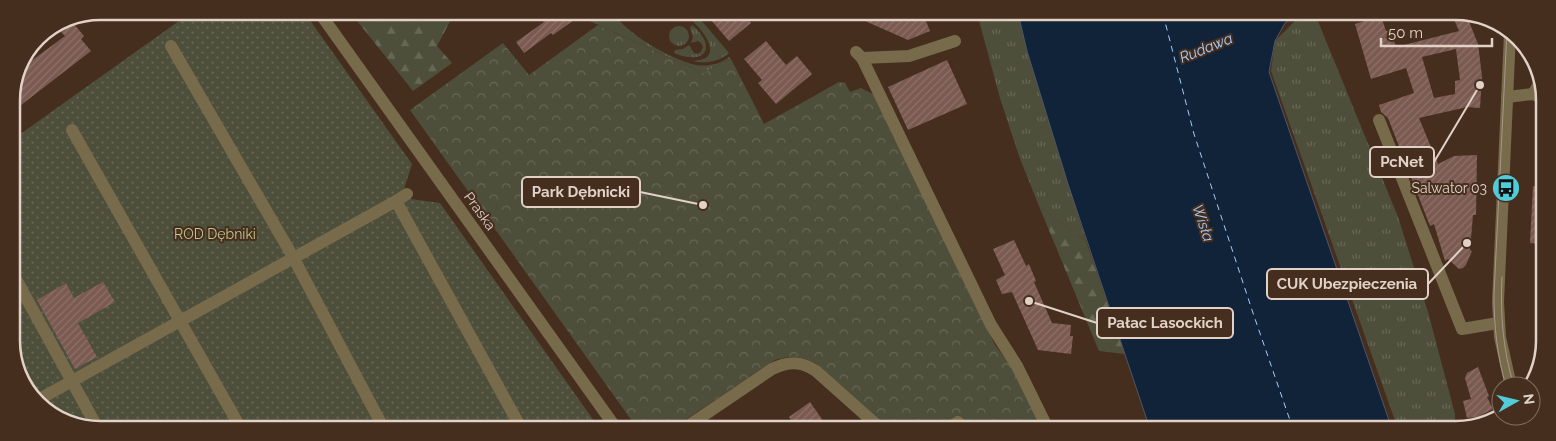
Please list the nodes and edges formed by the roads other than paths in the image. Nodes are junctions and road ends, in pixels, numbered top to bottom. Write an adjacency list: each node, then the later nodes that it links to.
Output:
1 (325, 20): 22 (street, Praska)
2 (1510, 40): 6 (street)
3 (955, 41): 25 (street)
4 (171, 46): 11 (street)
5 (1535, 96): 6 (street)
6 (1507, 97): 14 (street)
7 (1379, 120): 14 (street)
8 (72, 130): 13 (street)
9 (407, 194): 10 (street)
10 (396, 201): 11 (street); 21 (street)
11 (294, 258): 13 (street); 20 (street)
12 (20, 286): 16 (street)
13 (180, 321): 16 (street); 19 (street)
14 (1498, 322): 15 (street)
15 (1509, 376)
16 (72, 380): 17 (street); 18 (street)
17 (42, 397)
18 (94, 420)
19 (237, 421)
20 (380, 421)
21 (517, 421)
22 (611, 421)
23 (695, 421): 24 (street)
24 (872, 421)
25 (1044, 421)

